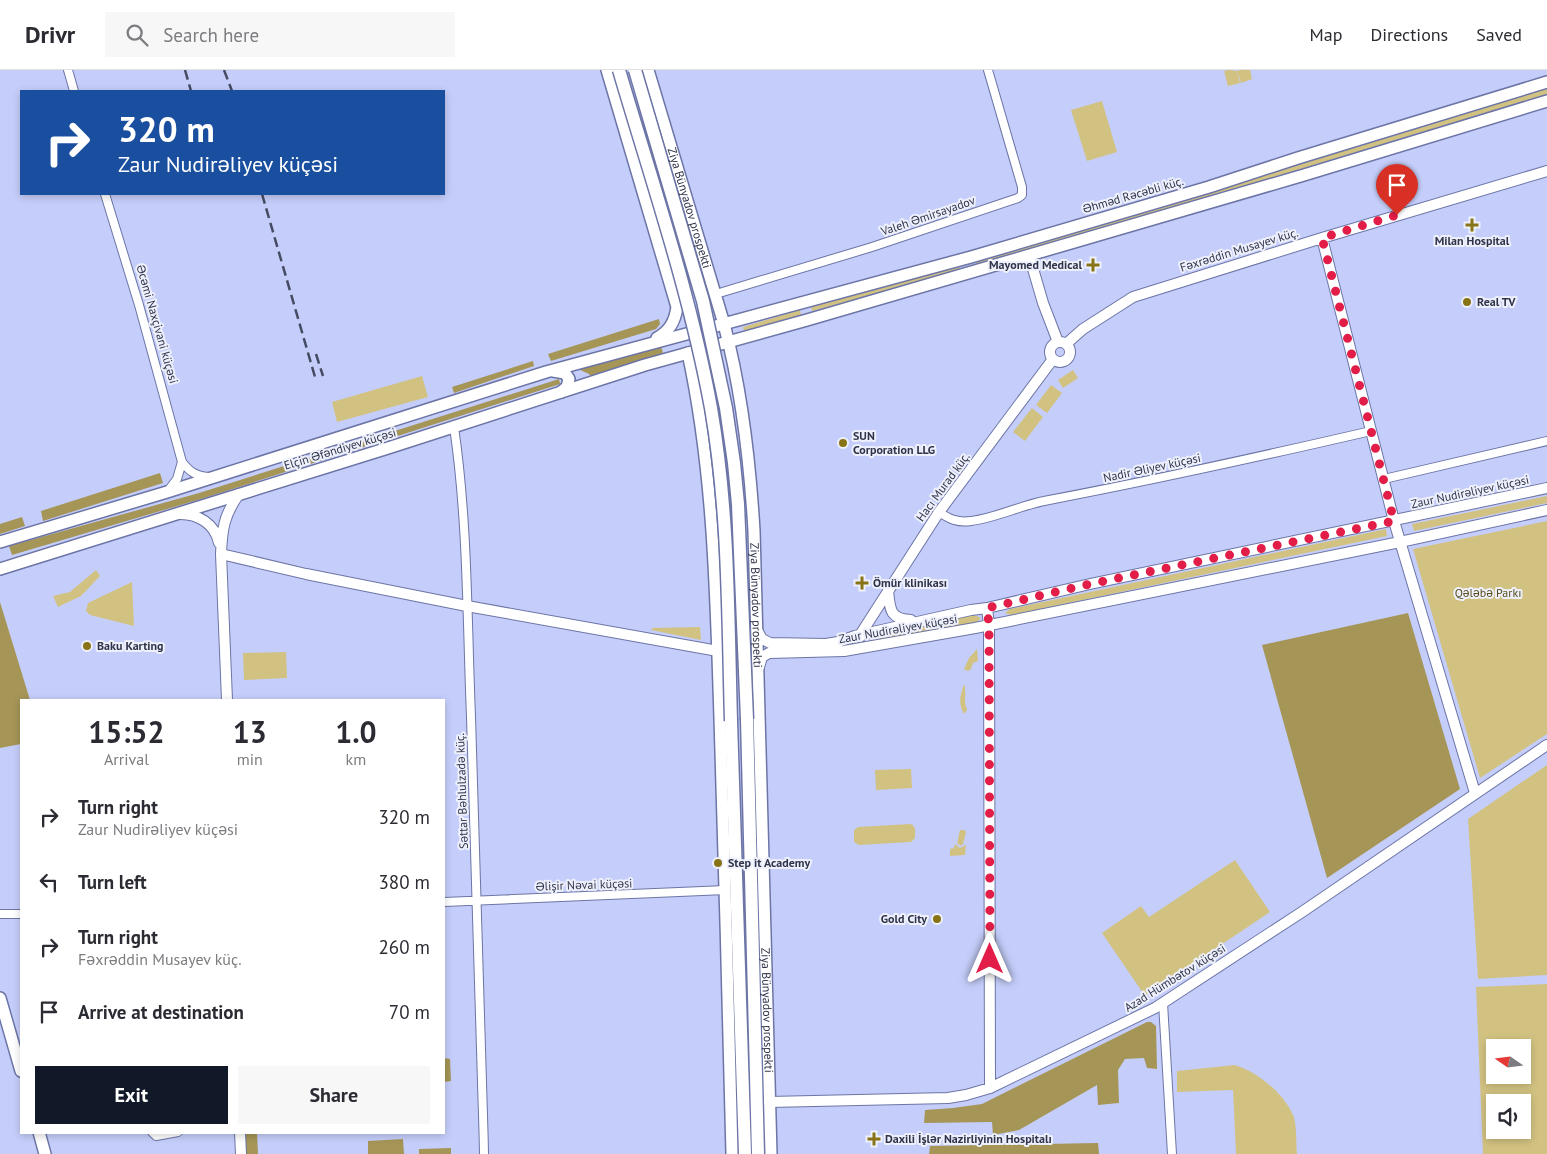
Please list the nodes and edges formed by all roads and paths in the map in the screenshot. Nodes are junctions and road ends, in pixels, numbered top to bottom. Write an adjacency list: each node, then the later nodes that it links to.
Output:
1 (68, 70): 8 (street)
2 (607, 70): 14 (main road)
3 (618, 70): 64 (main road, bridge)
4 (635, 70): 65 (main road, Ziya Bünyadov prospekti, bridge)
5 (648, 70): 12 (main road, Ziya Bünyadov prospekti)
6 (988, 70): 18 (street, Valeh Əmirsayadov)
7 (1547, 82): 16 (main road, Əhməd Rəcəbli küç.)
8 (74, 90)
9 (1547, 101): 15 (main road)
10 (1547, 171): 13 (street, Fəxrəddin Musayev küç.)
11 (105, 195): 35 (street, Əcəmi Naxçivani küçəsi)
12 (698, 234): 14 (main road); 18 (main road, Ziya Bünyadov prospekti)
13 (1322, 238): 24 (street, Fəxrəddin Musayev küç.); 32 (street)
14 (661, 249): 25 (main road)
15 (1029, 255): 17 (main road); 24 (street)
16 (971, 256): 17 (main road); 19 (main road, Əhməd Rəcəbli küç.)
17 (974, 271): 20 (main road)
18 (716, 294): 21 (main road, Ziya Bünyadov prospekti)
19 (802, 303): 20 (main road); 21 (main road, Əhməd Rəcəbli küç.)
20 (807, 320): 23 (main road)
21 (724, 324): 22 (main road, Əhməd Rəcəbli küç.); 23 (main road, Ziya Bünyadov prospekti)
22 (684, 334): 25 (main road, Elçin Əfəndiyev küçəsi)
23 (729, 341): 26 (main road, Elçin Əfəndiyev küçəsi); 31 (main road, Ziya Bünyadov prospekti)
24 (1062, 343): 27 (street); 27 (street)
25 (642, 345): 28 (main road, Elçin Əfəndiyev küçəsi)
26 (688, 353): 29 (main road, Elçin Əfəndiyev küçəsi); 34 (main road)
27 (1053, 359): 42 (street, Hacı Murad küç.)
28 (546, 372): 29 (main road); 36 (main road, Elçin Əfəndiyev küçəsi)
29 (561, 392): 30 (main road, Elçin Əfəndiyev küçəsi)
30 (454, 427): 40 (main road, Elçin Əfəndiyev küçəsi); 53 (street, Səttar Bəhlulzadə küç.)
31 (745, 430): 34 (main road); 57 (main road, Ziya Bünyadov prospekti)
32 (1372, 431): 37 (street); 42 (street, Nadir Əliyev küçəsi)
33 (1547, 441): 37 (street)
34 (704, 444): 60 (main road)
35 (182, 462): 36 (street); 39 (street)
36 (215, 477): 39 (main road, Elçin Əfəndiyev küçəsi)
37 (1384, 479): 44 (street)
38 (1547, 488): 44 (street, Zaur Nudirəliyev küçəsi)
39 (167, 492): 45 (main road, Elçin Əfəndiyev küçəsi)
40 (239, 494): 43 (main road, Elçin Əfəndiyev küçəsi); 48 (street)
41 (1547, 510): 46 (street, Zaur Nudirəliyev küçəsi)
42 (939, 512): 52 (street, Hacı Murad küç.)
43 (173, 515): 48 (street); 50 (main road, Elçin Əfəndiyev küçəsi)
44 (1394, 521): 46 (street); 54 (street, Zaur Nudirəliyev küçəsi)
45 (5, 540): 47 (main road)
46 (1400, 542): 56 (street, Zaur Nudirəliyev küçəsi); 66 (street)
47 (0, 549)
48 (221, 554): 53 (street); 62 (street)
49 (0, 556): 50 (main road)
50 (17, 563): 51 (main road, Elçin Əfəndiyev küçəsi)
51 (0, 569)
52 (888, 591): 55 (street); 58 (street, Hacı Murad küç.)
53 (467, 606): 60 (street); 69 (street, Səttar Bəhlulzadə küç.)
54 (987, 608): 55 (street, Zaur Nudirəliyev küçəsi); 56 (street)
55 (924, 620): 58 (street, Zaur Nudirəliyev küçəsi)
56 (989, 625): 59 (street, Zaur Nudirəliyev küçəsi); 78 (street)
57 (758, 630): 58 (street, Zaur Nudirəliyev küçəsi); 61 (main road, Ziya Bünyadov prospekti)
58 (860, 635): 59 (street)
59 (875, 646): 61 (street, Zaur Nudirəliyev küçəsi)
60 (718, 651): 67 (main road)
61 (759, 667): 68 (main road, Ziya Bünyadov prospekti)
62 (227, 699)
63 (1547, 745): 66 (street, Azad Hümbətov küçəsi)
64 (732, 754): 67 (main road); 73 (main road)
65 (748, 754): 68 (main road); 74 (main road, Ziya Bünyadov prospekti)
66 (1475, 793): 76 (street, Azad Hümbətov küçəsi)
67 (726, 890): 69 (street, Əlişir Nəvai küçəsi); 73 (main road); 87 (main road)
68 (764, 891): 74 (main road); 79 (main road, Ziya Bünyadov prospekti)
69 (478, 900): 70 (street, Əlişir Nəvai küçəsi); 86 (street, Səttar Bəhlulzadə küç.)
70 (445, 902)
71 (0, 914): 72 (street)
72 (20, 914)
73 (739, 984): 88 (main road)
74 (754, 984): 89 (main road, Ziya Bünyadov prospekti)
75 (0, 998): 77 (main road)
76 (1163, 1003): 78 (street, Azad Hümbətov küçəsi); 91 (street)
77 (20, 1068)
78 (990, 1088): 79 (street, Azad Hümbətov küçəsi)
79 (769, 1102): 90 (main road, Ziya Bünyadov prospekti)
80 (40, 1134): 84 (main road)
81 (154, 1134): 82 (street)
82 (167, 1134)
83 (240, 1134): 85 (street)
84 (45, 1154)
85 (241, 1154)
86 (484, 1154)
87 (732, 1154)
88 (745, 1154)
89 (758, 1154)
90 (771, 1154)
91 (1172, 1154)

